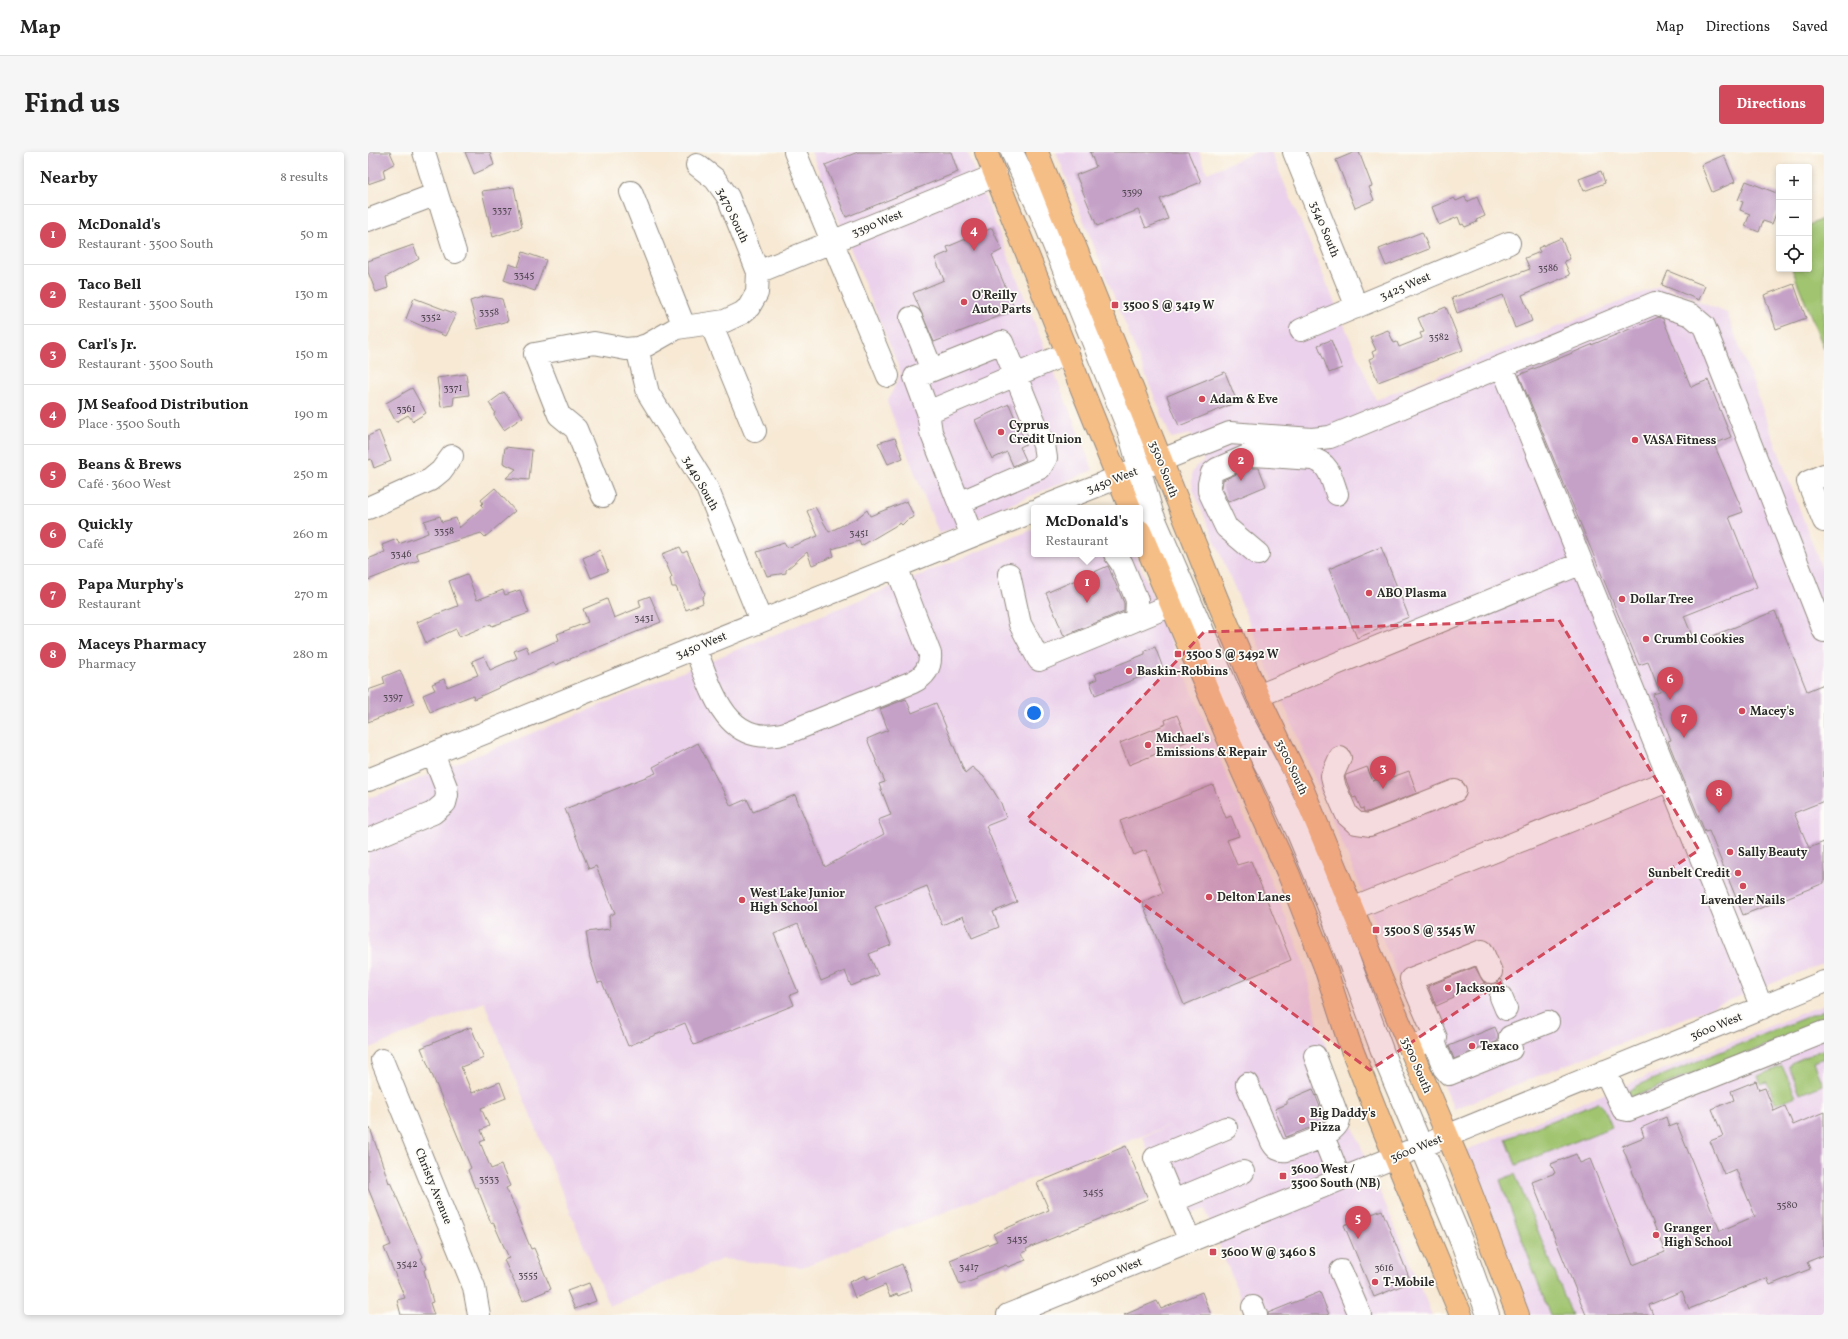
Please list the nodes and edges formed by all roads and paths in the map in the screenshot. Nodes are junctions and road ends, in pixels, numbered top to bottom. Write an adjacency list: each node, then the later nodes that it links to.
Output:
1 (424, 152): 10 (street)
2 (795, 152): 12 (street)
3 (986, 152): 8 (main road)
4 (1012, 152): 31 (street)
5 (1037, 152): 30 (main road, 3500 South)
6 (1294, 152): 16 (street, 3540 South)
7 (697, 165): 15 (street, 3470 South)
8 (996, 175): 12 (street, 3390 West); 22 (main road)
9 (631, 192): 19 (street)
10 (437, 194): 11 (street); 14 (street)
11 (368, 220)
12 (832, 242): 15 (street, 3390 West); 26 (street)
13 (1509, 243): 16 (street, 3425 West)
14 (455, 252)
15 (758, 272): 18 (street)
16 (1356, 307): 20 (street, 3425 West)
17 (911, 318): 24 (street)
18 (711, 324): 19 (street); 28 (street)
19 (684, 326): 21 (street)
20 (1301, 330)
21 (637, 348): 35 (street); 51 (street, 3440 South)
22 (1068, 353): 25 (street); 33 (main road)
23 (1502, 366): 30 (street, 3450 West); 46 (street); 52 (street, 3450 West)
24 (932, 370): 25 (street); 27 (street)
25 (1015, 374): 27 (street); 36 (street)
26 (888, 376)
27 (928, 412): 36 (street)
28 (755, 431)
29 (452, 456): 39 (street)
30 (1160, 460): 31 (street, 3450 West); 54 (main road, 3500 South)
31 (1139, 469): 33 (street, 3450 West); 76 (street)
32 (1824, 475): 41 (street)
33 (1118, 477): 37 (street, 3450 West); 38 (main road)
34 (1338, 494): 44 (street)
35 (603, 496)
36 (959, 503): 42 (street)
37 (1048, 505)
38 (1129, 505)
39 (368, 508)
40 (1031, 512): 42 (street, 3450 West)
41 (1824, 521)
42 (972, 536): 47 (street, 3450 West)
43 (1143, 538): 49 (main road)
44 (1258, 554)
45 (1117, 557): 50 (street)
46 (1582, 563): 54 (street); 58 (street)
47 (896, 566): 51 (street, 3450 West); 53 (street)
48 (1009, 574): 50 (street)
49 (1172, 605): 50 (street); 77 (main road)
50 (1136, 620)
51 (761, 621): 53 (street, 3450 West)
52 (1824, 631)
53 (695, 648): 55 (street, 3450 West)
54 (1258, 696): 61 (main road, 3500 South)
55 (432, 754): 57 (street, 3450 West); 60 (street)
56 (1340, 758): 59 (street)
57 (368, 780)
58 (1670, 780): 61 (street); 64 (street)
59 (1455, 791)
60 (368, 840)
61 (1352, 909): 68 (main road, 3500 South)
62 (1491, 972): 67 (street)
63 (1824, 982): 64 (street, 3600 West)
64 (1762, 1008): 71 (street, 3600 West)
65 (1548, 1022): 67 (street)
66 (1824, 1032): 71 (street)
67 (1434, 1038): 68 (street)
68 (1410, 1048): 74 (main road, 3500 South)
69 (1314, 1056): 75 (street)
70 (382, 1060): 83 (street, Christy Avenue)
71 (1605, 1071): 74 (street, 3600 West)
72 (1248, 1084): 75 (street)
73 (1226, 1128): 80 (street)
74 (1447, 1135): 76 (street, 3600 West); 88 (main road, 3500 South)
75 (1323, 1136): 79 (street)
76 (1422, 1146): 77 (street, 3600 West); 87 (street)
77 (1395, 1157): 79 (street, 3600 West); 86 (main road)
78 (1243, 1172): 80 (street)
79 (1340, 1179): 81 (street, 3600 West)
80 (1173, 1201): 81 (street)
81 (1190, 1241): 84 (street, 3600 West)
82 (1341, 1271): 85 (street)
83 (479, 1315)
84 (1008, 1315)
85 (1360, 1315)
86 (1461, 1315)
87 (1488, 1315)
88 (1518, 1315)

